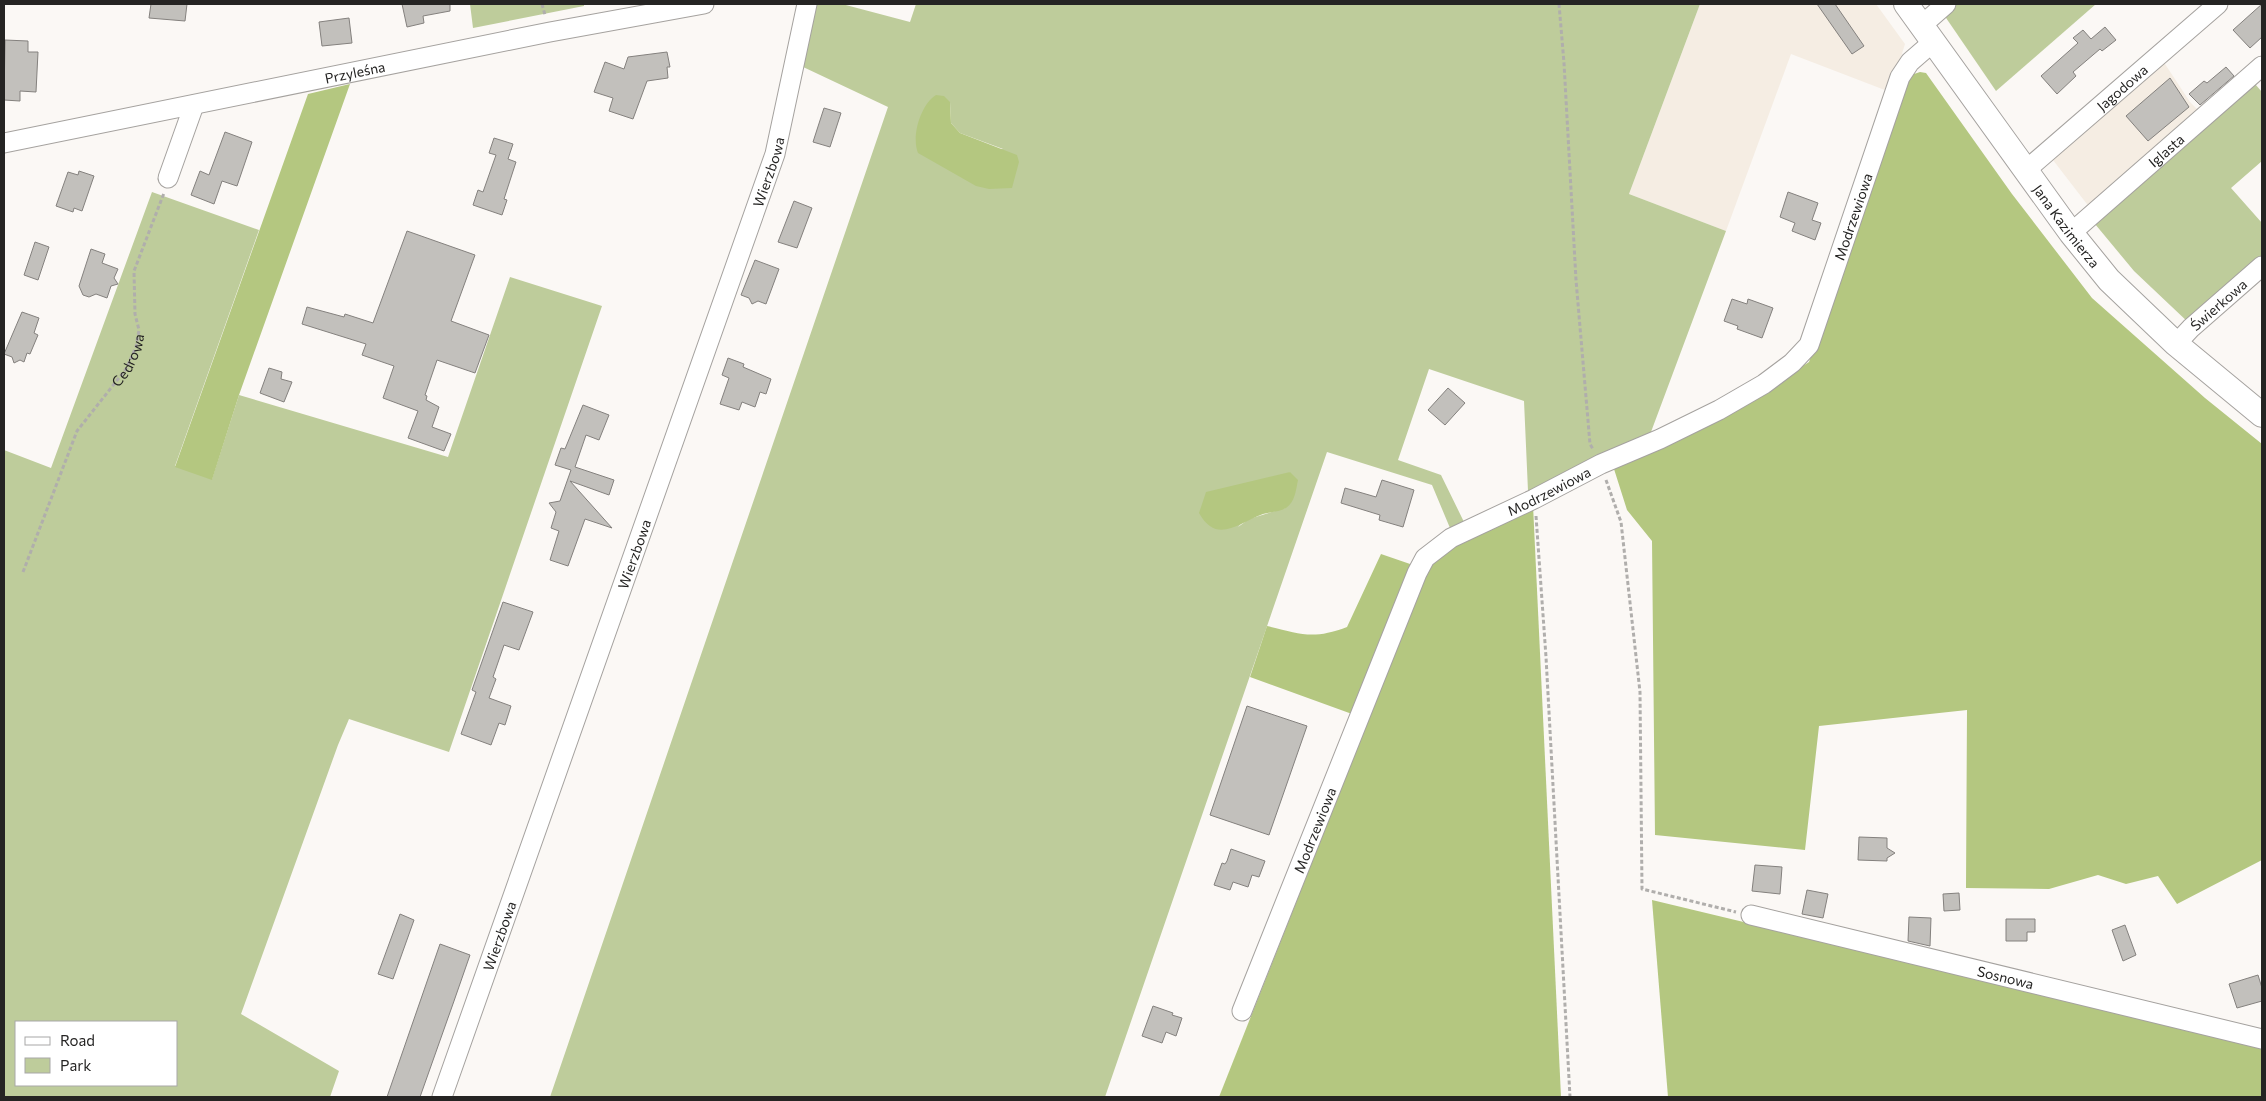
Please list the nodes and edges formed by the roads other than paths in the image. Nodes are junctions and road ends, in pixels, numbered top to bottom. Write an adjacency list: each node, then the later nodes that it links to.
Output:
1 (704, 4): 8 (street, Przyleśna)
2 (807, 4): 19 (street, Wierzbowa)
3 (1906, 4): 6 (main road, Jana Kazimierza)
4 (1946, 4): 6 (street, Modrzewiowa)
5 (2218, 4): 10 (street, Jagodowa)
6 (1927, 34): 10 (main road, Jana Kazimierza); 17 (street, Modrzewiowa)
7 (2262, 66): 12 (street, Iglasta)
8 (194, 105): 9 (street, Przyleśna); 11 (street)
9 (4, 143)
10 (2025, 171): 12 (main road, Jana Kazimierza)
11 (168, 178)
12 (2071, 233): 14 (main road, Jana Kazimierza)
13 (2262, 266): 14 (street, Świerkowa)
14 (2176, 344): 15 (main road, Jana Kazimierza)
15 (2262, 415)
16 (1751, 915): 18 (street, Sosnowa)
17 (1242, 1011)
18 (2262, 1039)
19 (442, 1097)

